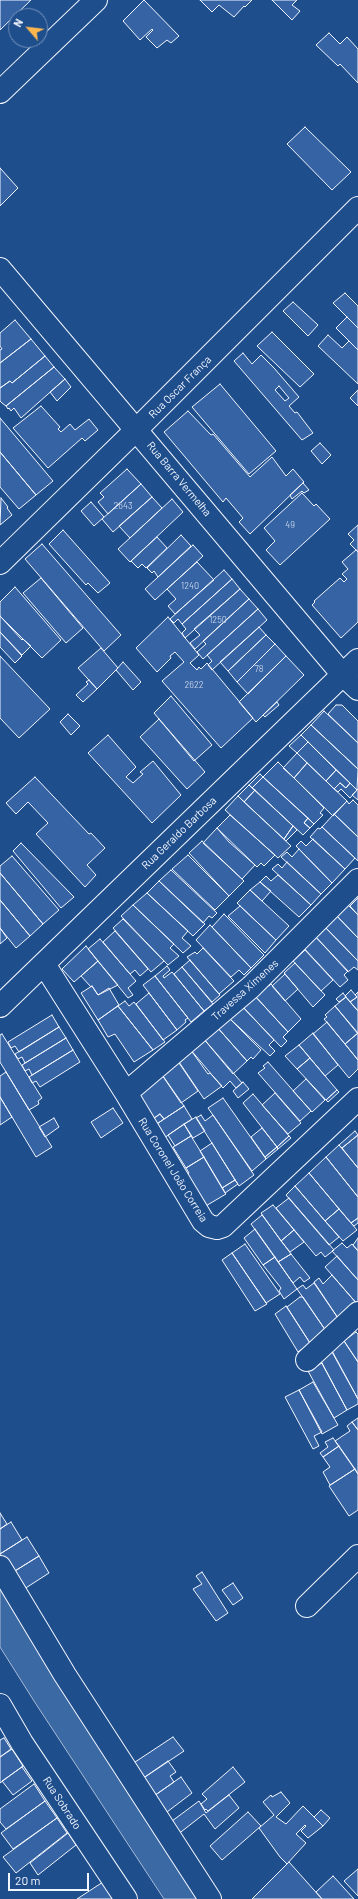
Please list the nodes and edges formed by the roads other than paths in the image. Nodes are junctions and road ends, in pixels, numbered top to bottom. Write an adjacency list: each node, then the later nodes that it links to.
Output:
1 (96, 0): 2 (street)
2 (0, 92)
3 (358, 208): 5 (street, Rua Oscar França)
4 (0, 269): 5 (street, Rua Barra Vermelha)
5 (137, 429): 6 (street, Rua Oscar França); 7 (street, Rua Barra Vermelha)
6 (0, 563)
7 (353, 674): 9 (street, Rua Geraldo Barbosa)
8 (358, 880): 11 (street, Travessa Ximenes)
9 (44, 964): 10 (street, Rua Geraldo Barbosa); 11 (street, Rua Coronel João Correia)
10 (0, 1006)
11 (126, 1093): 12 (street, Rua Coronel João Correia)
12 (358, 1099)
13 (358, 1313): 14 (street)
14 (307, 1360)
15 (358, 1556): 17 (street)
16 (0, 1567): 20 (street)
17 (307, 1606)
18 (0, 1705): 19 (street, Rua Sobrado)
19 (126, 1899)
20 (210, 1899)

